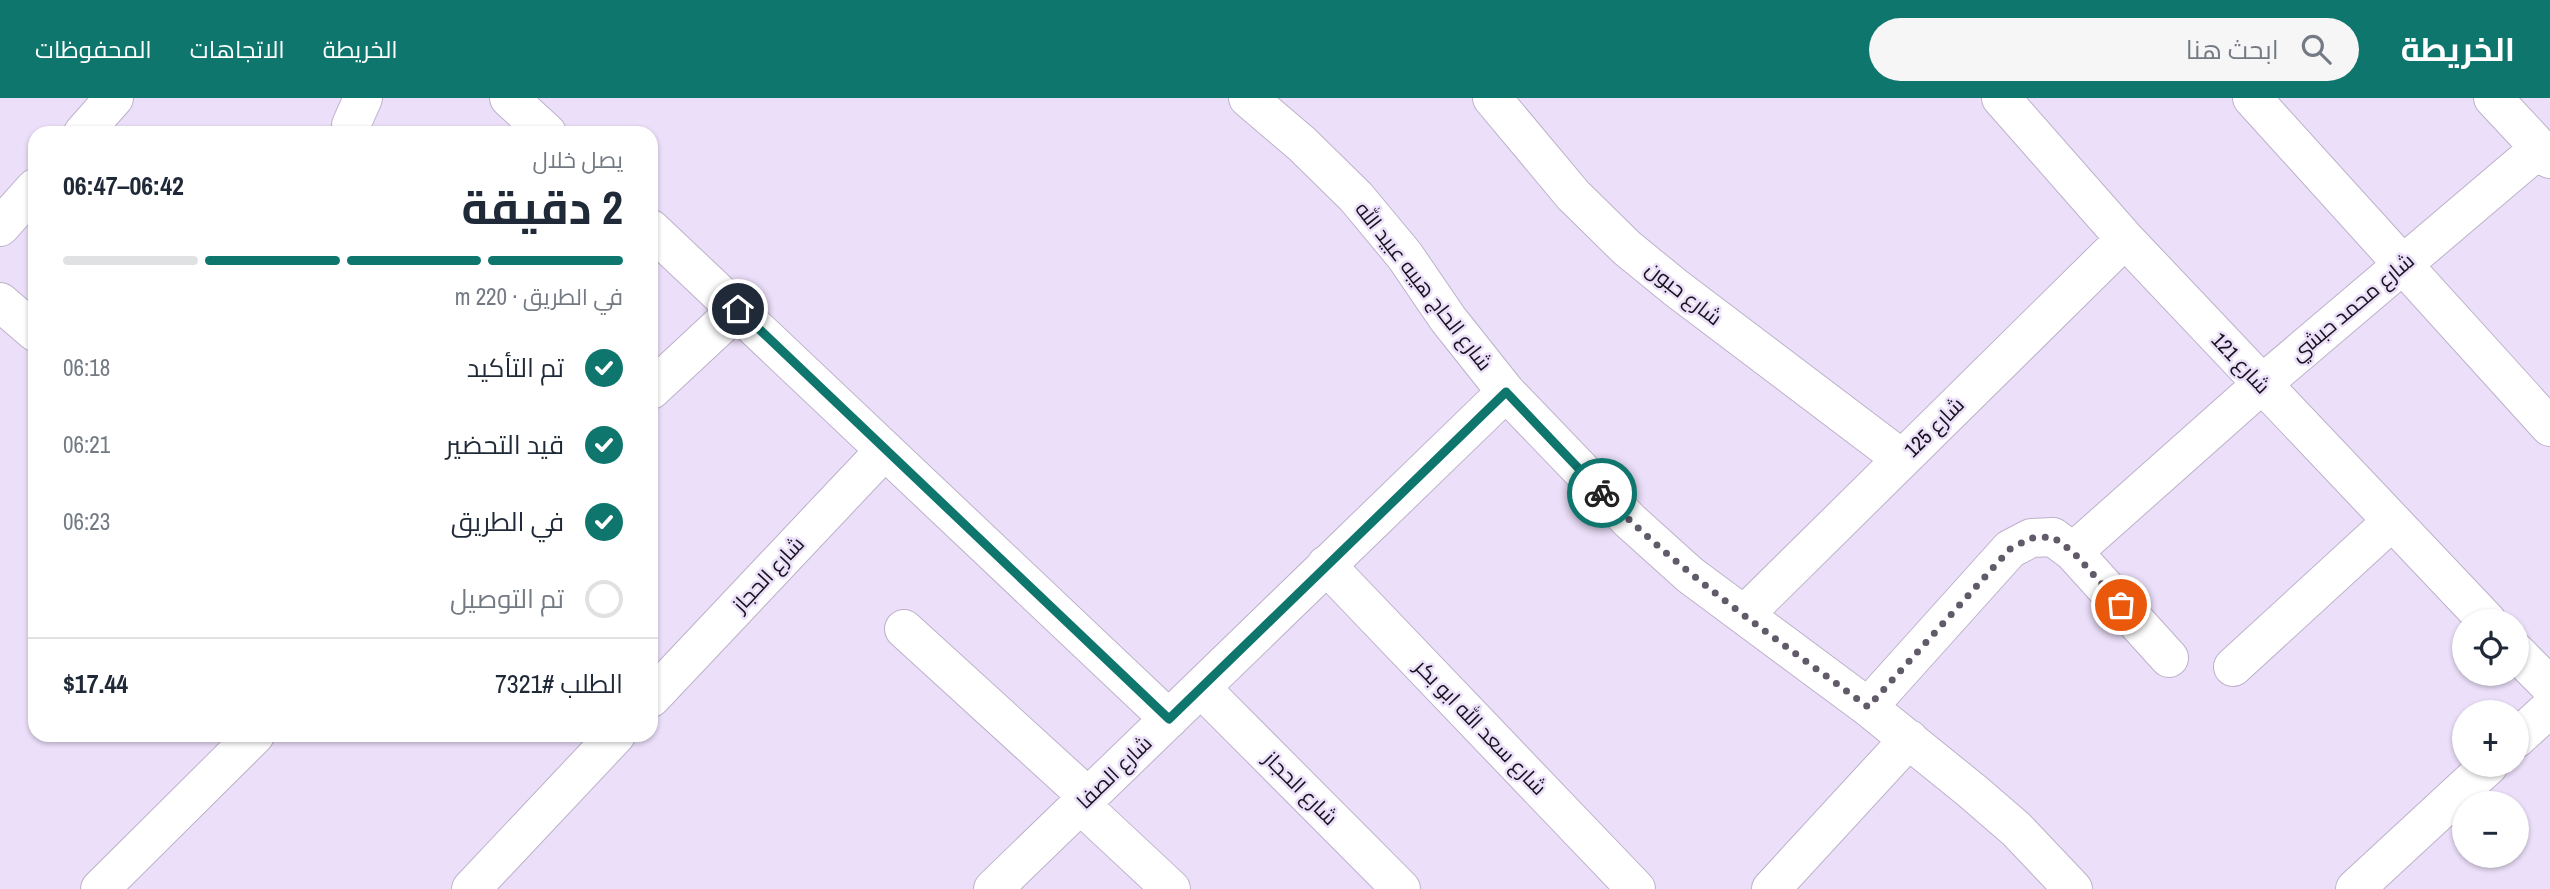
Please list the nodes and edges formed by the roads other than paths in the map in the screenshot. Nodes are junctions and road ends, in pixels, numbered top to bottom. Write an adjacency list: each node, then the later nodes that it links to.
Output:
1 (363, 98): 8 (street)
2 (509, 98): 9 (street)
3 (1248, 98): 21 (street, شارع الحاج هيبه عبيد الله)
4 (1492, 98): 24 (street, شارع حبون)
5 (2001, 98): 14 (street, شارع 121)
6 (2252, 98): 15 (street)
7 (2493, 98): 10 (street)
8 (351, 126)
9 (539, 126)
10 (2545, 154): 15 (street, شارع محمد حبشي)
11 (28, 196): 12 (street)
12 (0, 227)
13 (658, 235): 17 (street)
14 (2125, 239): 20 (street, شارع 121); 24 (street, شارع 125)
15 (2403, 264): 20 (street, شارع محمد حبشي); 22 (street)
16 (0, 302): 18 (street)
17 (738, 309): 19 (street); 23 (street)
18 (28, 326)
19 (658, 383)
20 (2261, 385): 25 (street, شارع 121); 26 (street, شارع محمد حبشي)
21 (1506, 392): 27 (street, شارع الصفا); 29 (street, شارع الحاج هيبه عبيد الله)
22 (2550, 427)
23 (885, 450): 36 (street, شارع الحجاز); 39 (street)
24 (1902, 459): 29 (street, شارع 125)
25 (2391, 522): 28 (street, شارع 121); 33 (street)
26 (2073, 552): 31 (street); 37 (street)
27 (1326, 565): 35 (street, شارع الصفا); 51 (street, شارع سعد الله ابو بكر)
28 (2475, 609)
29 (1744, 615): 37 (street, شارع الحاج هيبه عبيد الله)
30 (904, 629): 45 (street)
31 (2169, 658)
32 (2529, 665): 34 (street)
33 (2233, 667)
34 (2550, 686)
35 (1200, 688): 39 (street, شارع الصفا); 50 (street, شارع الحجاز)
36 (658, 691)
37 (1868, 707): 41 (street, شارع الحاج هيبه عبيد الله)
38 (2550, 708): 40 (street)
39 (1169, 719): 45 (street, شارع الصفا)
40 (2529, 727)
41 (1909, 739): 52 (street); 53 (street, شارع الحاج هيبه عبيد الله)
42 (248, 742): 46 (street)
43 (609, 742): 47 (street)
44 (2476, 777): 54 (street)
45 (1084, 801): 48 (street, شارع الصفا); 49 (street)
46 (114, 884)
47 (471, 889)
48 (993, 889)
49 (1171, 889)
50 (1401, 889)
51 (1636, 889)
52 (1771, 889)
53 (2073, 889)
54 (2355, 889)

